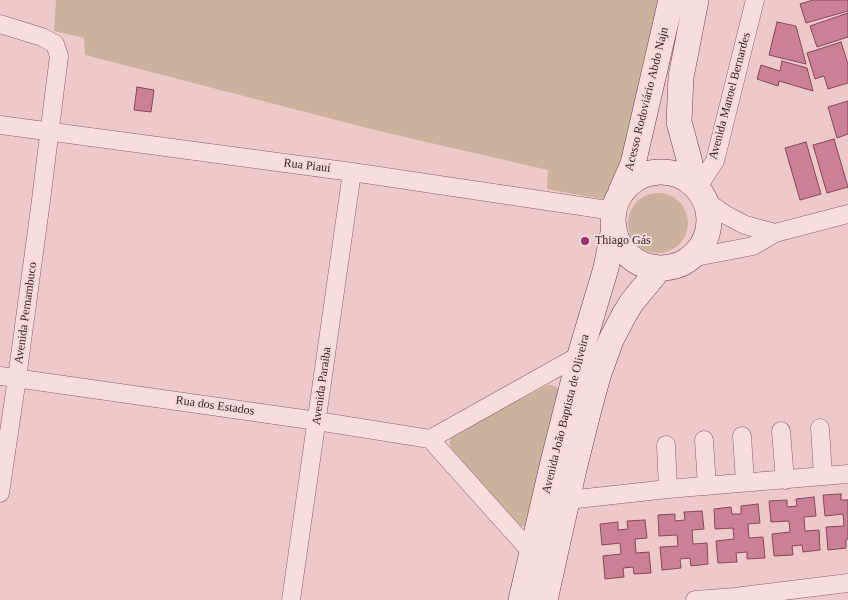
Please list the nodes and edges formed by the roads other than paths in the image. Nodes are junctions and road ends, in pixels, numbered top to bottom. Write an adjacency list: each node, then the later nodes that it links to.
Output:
1 (671, 0): 9 (main road, Acesso Rodoviário Abdo Najn)
2 (696, 0): 8 (main road, Acesso Rodoviário Abdo Najn)
3 (755, 0): 8 (street, Avenida Manoel Bernardes)
4 (0, 24): 6 (street, Avenida Pernambuco)
5 (0, 125): 6 (street, Rua Piauí)
6 (49, 133): 7 (street, Rua Piauí); 15 (street, Avenida Pernambuco)
7 (352, 172): 9 (street, Rua Piauí); 16 (street, Avenida Paraíba)
8 (699, 191): 9 (main road); 11 (street); 12 (main road)
9 (616, 212): 13 (main road); 14 (main road, Avenida João Baptista de Oliveira)
10 (848, 214): 11 (street)
11 (775, 233): 12 (street)
12 (691, 258): 13 (main road)
13 (660, 268): 30 (main road, Avenida João Baptista de Oliveira)
14 (580, 355): 20 (street); 31 (main road, Avenida João Baptista de Oliveira)
15 (9, 377): 16 (street, Rua dos Estados); 29 (street, Avenida Pernambuco)
16 (316, 420): 20 (street, Rua dos Estados); 34 (street, Avenida Paraíba)
17 (820, 428): 24 (street)
18 (781, 431): 25 (street)
19 (742, 436): 26 (street)
20 (430, 439): 31 (street)
21 (704, 440): 27 (street)
22 (666, 445): 28 (street)
23 (848, 474): 24 (street)
24 (823, 476): 25 (street)
25 (785, 480): 26 (street)
26 (745, 482): 27 (street)
27 (707, 486): 28 (street)
28 (668, 489): 30 (street)
29 (0, 493)
30 (568, 500): 36 (main road, Avenida João Baptista de Oliveira)
31 (532, 553): 35 (main road, Avenida João Baptista de Oliveira)
32 (848, 583): 33 (street)
33 (735, 599): 37 (street)
34 (291, 600)
35 (521, 600)
36 (545, 600)
37 (696, 600)

